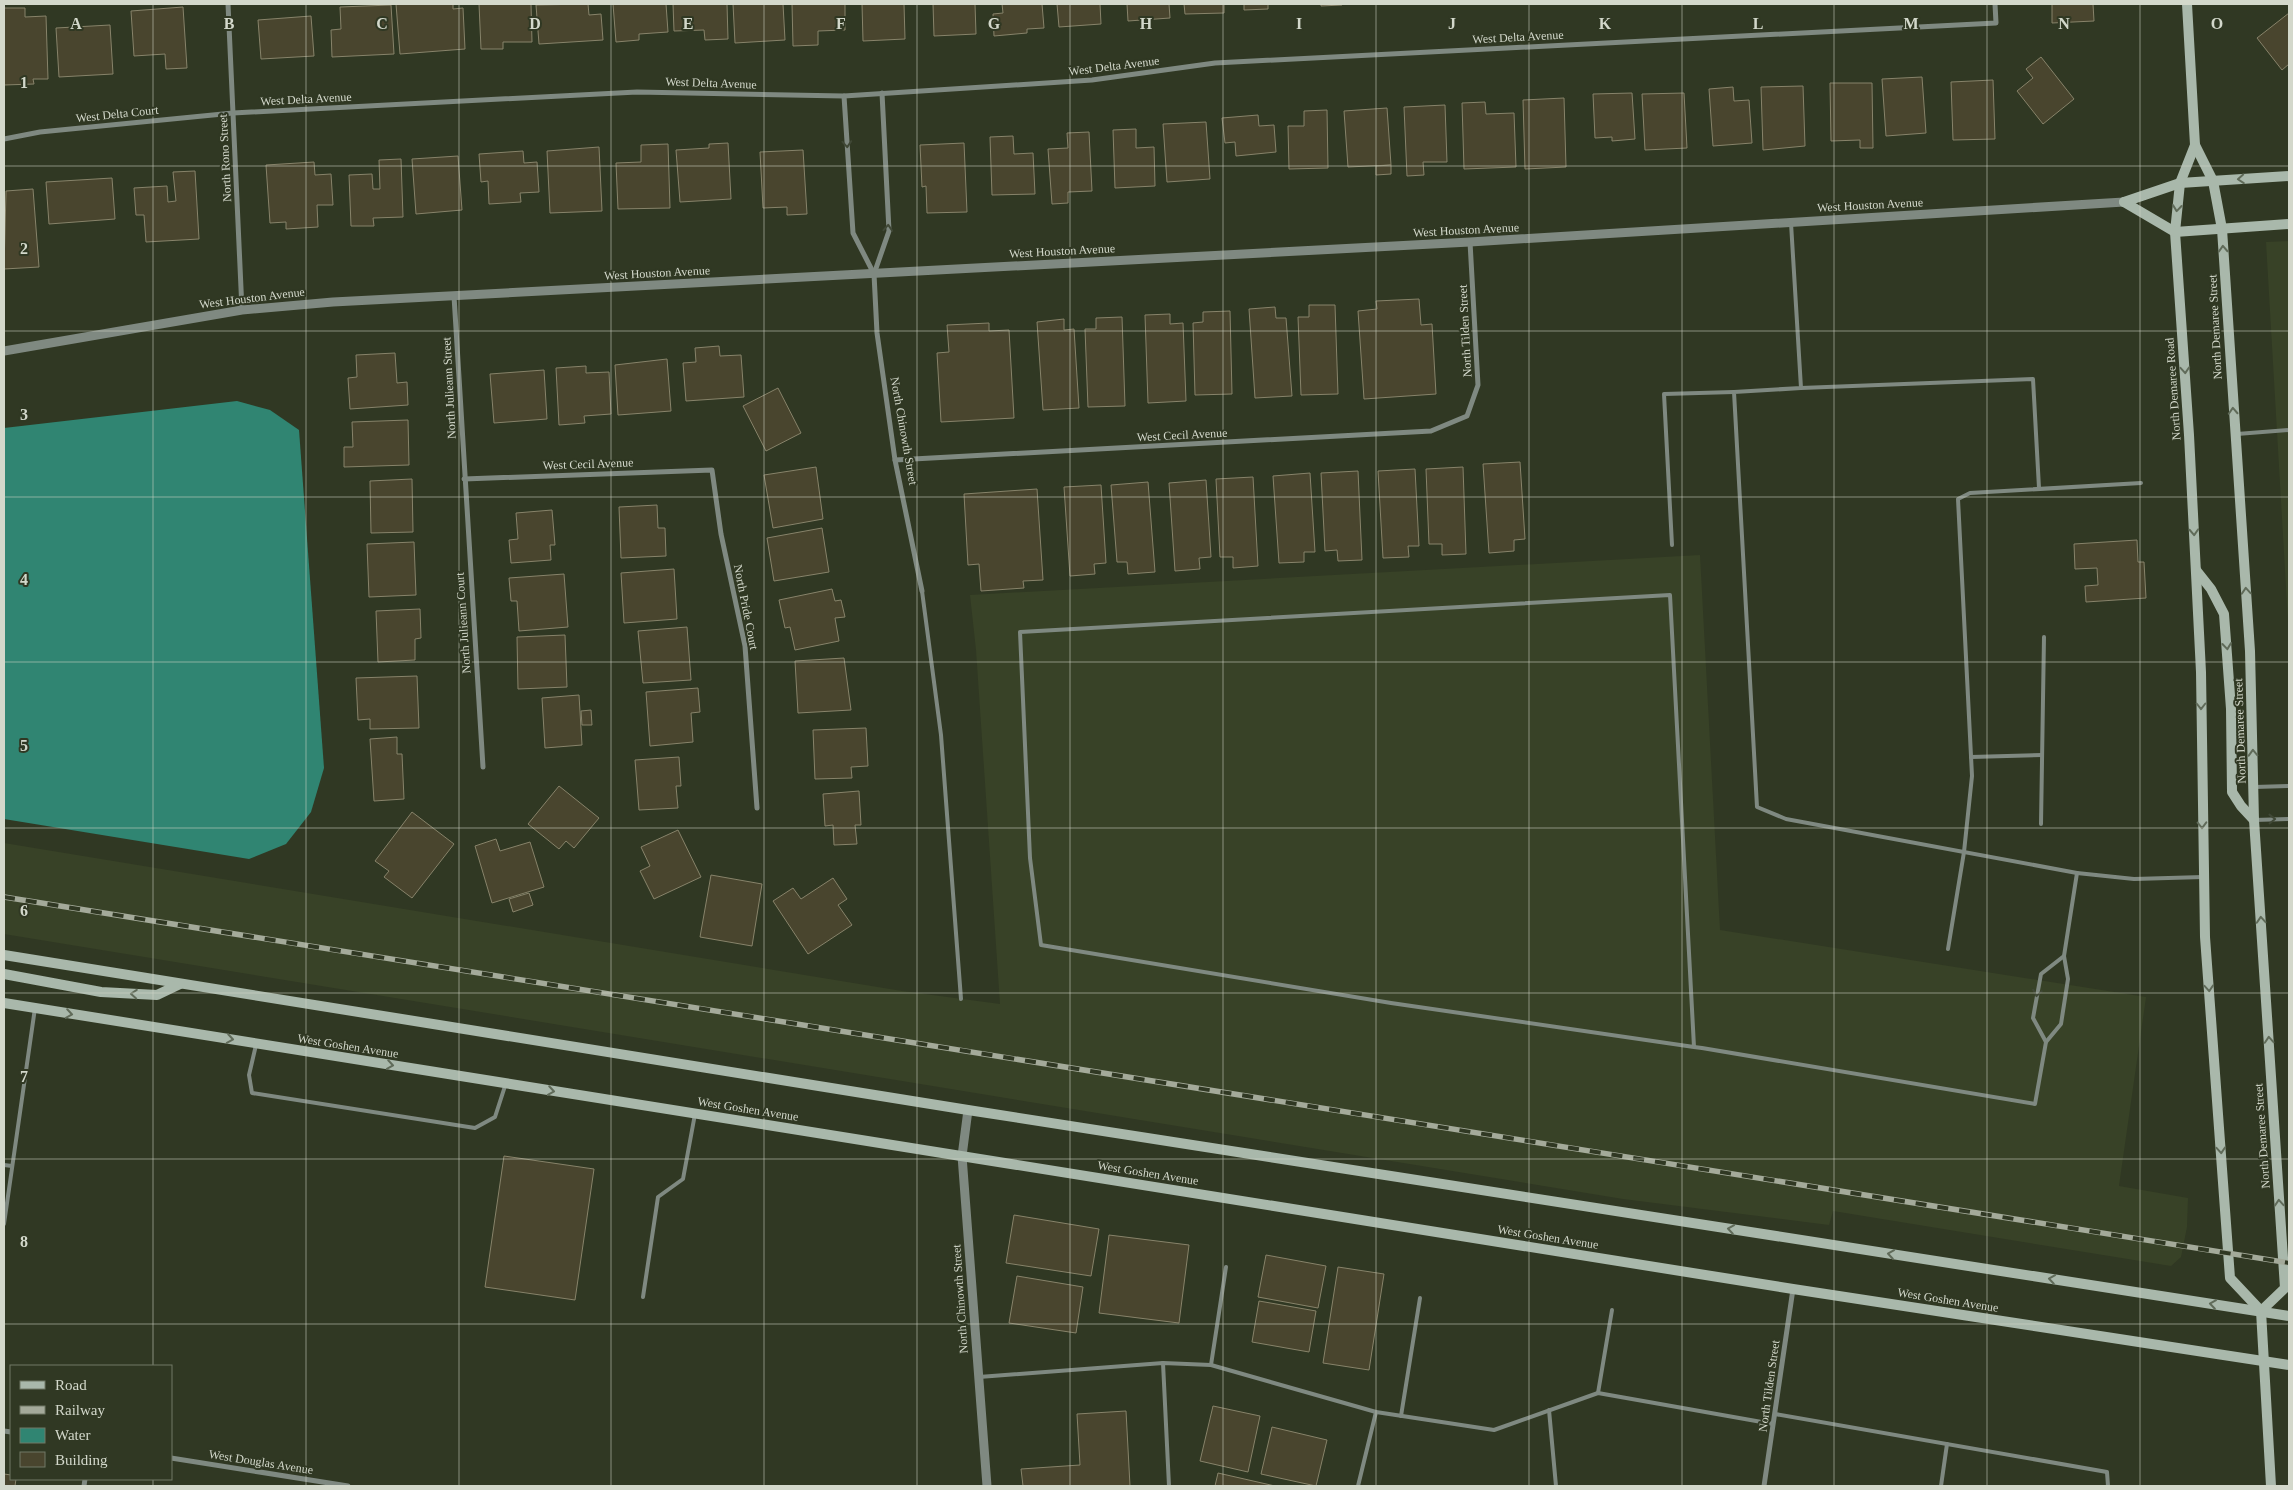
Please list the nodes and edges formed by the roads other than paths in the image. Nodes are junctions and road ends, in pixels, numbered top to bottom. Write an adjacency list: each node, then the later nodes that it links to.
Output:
1 (228, 4): 6 (street, North Rono Street)
2 (1996, 4): 4 (street, West Delta Avenue)
3 (2187, 4): 8 (main road, North Demaree Road)
4 (882, 93): 5 (street, West Delta Avenue); 18 (street, North Chinowth Street, one-way to 4)
5 (844, 96): 6 (street, West Delta Avenue); 18 (street, North Chinowth Street, one-way to 18)
6 (233, 113): 7 (street, West Delta Court); 20 (street, North Rono Street)
7 (4, 139)
8 (2195, 145): 10 (main road, North Demaree Street); 11 (main road, North Demaree Road)
9 (2289, 176): 10 (main road, West Houston Avenue, one-way to 10)
10 (2213, 181): 11 (main road, West Houston Avenue); 15 (main road, North Demaree Street)
11 (2180, 183): 12 (main road, West Houston Avenue); 16 (main road, North Demaree Road, one-way to 16)
12 (2124, 202): 13 (street, West Houston Avenue); 16 (main road)
13 (1791, 223): 17 (street, West Houston Avenue); 22 (lane)
14 (2289, 224): 15 (main road)
15 (2222, 229): 16 (main road); 26 (main road, North Demaree Street, one-way to 15)
16 (2175, 232): 33 (main road, North Demaree Road, one-way to 33)
17 (1470, 242): 18 (street, West Houston Avenue); 24 (street, North Tilden Street)
18 (874, 274): 19 (street, West Houston Avenue); 27 (street, North Chinowth Street)
19 (454, 296): 20 (street, West Houston Avenue); 29 (street, North Julieann Street)
20 (242, 310): 21 (street, West Houston Avenue)
21 (4, 351)
22 (1801, 388): 23 (lane); 31 (lane)
23 (1734, 392): 32 (lane); 45 (lane)
24 (1467, 416): 27 (street, West Cecil Avenue)
25 (2289, 430): 26 (lane)
26 (2234, 434): 40 (main road, North Demaree Street, one-way to 26)
27 (896, 460): 34 (street, North Chinowth Street)
28 (712, 470): 29 (street, West Cecil Avenue); 41 (street, North Pride Court)
29 (464, 479): 38 (street, North Julieann Court)
30 (2141, 483): 31 (lane)
31 (2039, 488): 37 (lane)
32 (1672, 545)
33 (2196, 570): 43 (main road, one-way to 43); 47 (main road, North Demaree Road, one-way to 47)
34 (922, 591): 53 (lane)
35 (2044, 637): 36 (lane)
36 (2042, 755): 37 (lane); 44 (lane)
37 (1971, 757): 45 (lane)
38 (483, 767)
39 (2289, 786): 40 (lane)
40 (2254, 787): 43 (main road, North Demaree Street)
41 (757, 808)
42 (2289, 819): 43 (lane, one-way to 42)
43 (2254, 820): 71 (main road, North Demaree Street, one-way to 43)
44 (2041, 824)
45 (1964, 852): 46 (lane); 48 (lane)
46 (2077, 873): 47 (lane); 50 (lane)
47 (2203, 877): 71 (main road, one-way to 71)
48 (1948, 949)
49 (4, 955): 52 (main road)
50 (2064, 956): 56 (lane); 56 (lane, one-way to 56)
51 (4, 974): 52 (main road, one-way to 51)
52 (180, 984): 60 (main road)
53 (961, 999)
54 (4, 1003): 55 (main road, West Goshen Avenue)
55 (35, 1008): 57 (main road, West Goshen Avenue, one-way to 57); 64 (lane)
56 (2046, 1042): 58 (lane)
57 (256, 1044): 59 (main road, West Goshen Avenue, one-way to 59); 59 (lane)
58 (1694, 1047): 58 (lane)
59 (506, 1084): 61 (main road, West Goshen Avenue, one-way to 61)
60 (968, 1110): 62 (street, North Chinowth Street); 71 (main road, one-way to 60)
61 (695, 1114): 62 (main road, West Goshen Avenue); 68 (lane)
62 (962, 1156): 67 (main road, West Goshen Avenue); 77 (street, North Chinowth Street)
63 (4, 1165): 64 (lane)
64 (12, 1166): 65 (lane)
65 (4, 1224)
66 (1226, 1267): 75 (lane)
67 (1793, 1289): 73 (main road, West Goshen Avenue); 81 (street, North Tilden Street)
68 (643, 1296)
69 (1420, 1298): 82 (lane)
70 (1612, 1310): 78 (lane)
71 (2261, 1311): 72 (main road); 73 (main road)
72 (2289, 1316)
73 (2264, 1361): 76 (main road, West Goshen Avenue); 94 (main road)
74 (1163, 1363): 75 (lane); 77 (lane); 88 (lane)
75 (1211, 1365): 80 (lane)
76 (2289, 1365)
77 (979, 1377): 87 (street, North Chinowth Street)
78 (1598, 1393): 79 (lane); 83 (lane)
79 (1550, 1410): 82 (lane); 90 (lane)
80 (1376, 1412): 82 (lane); 89 (lane)
81 (1775, 1414): 83 (street, North Tilden Street); 84 (lane)
82 (1401, 1416)
83 (1773, 1424): 91 (street, North Tilden Street)
84 (1947, 1444): 92 (lane); 93 (lane)
85 (172, 1458): 86 (street, West Douglas Avenue)
86 (348, 1486)
87 (987, 1486)
88 (1169, 1486)
89 (1358, 1486)
90 (1556, 1486)
91 (1764, 1486)
92 (1941, 1486)
93 (2108, 1486)
94 (2272, 1486)

